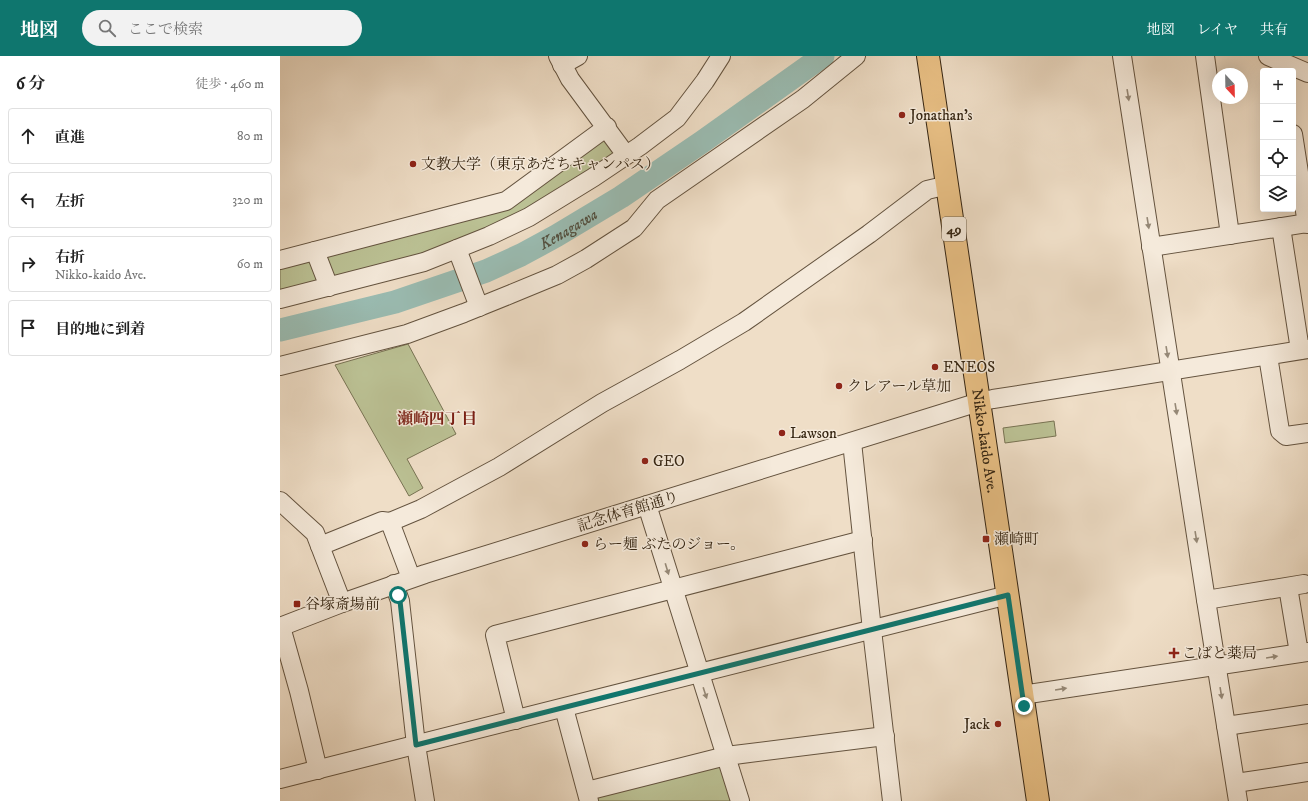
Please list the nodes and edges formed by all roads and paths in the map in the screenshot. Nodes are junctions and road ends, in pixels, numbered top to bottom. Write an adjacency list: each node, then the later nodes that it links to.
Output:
1 (578, 56): 7 (street)
2 (721, 56): 10 (street)
3 (856, 56): 21 (street)
4 (928, 56): 11 (main road, Nikko-kaido Ave. / 49)
5 (1122, 56): 15 (street, one-way to 15)
6 (1205, 56): 14 (street)
7 (560, 61): 8 (street)
8 (607, 127): 10 (street); 16 (street)
9 (1294, 140): 12 (street)
10 (626, 155): 17 (street)
11 (948, 185): 26 (main road, Nikko-kaido Ave. / 49); 31 (street)
12 (1307, 223): 13 (street)
13 (1281, 227): 14 (street); 22 (street)
14 (1230, 235): 15 (street)
15 (1151, 247): 25 (street, one-way to 25)
16 (315, 251): 18 (street); 19 (street)
17 (458, 253): 19 (street); 21 (street)
18 (280, 260)
19 (329, 287): 20 (street)
20 (280, 299)
21 (478, 305): 24 (street)
22 (1304, 350): 23 (street, 記念体育館通り)
23 (1268, 356): 25 (street, 記念体育館通り); 27 (street)
24 (280, 366)
25 (1170, 370): 26 (street, 記念体育館通り); 38 (street, one-way to 38)
26 (979, 402): 28 (street, 記念体育館通り); 37 (main road, Nikko-kaido Ave. / 49)
27 (1308, 433)
28 (852, 442): 30 (street, 記念体育館通り); 32 (street)
29 (280, 501): 33 (street)
30 (647, 505): 34 (street, 記念体育館通り); 36 (street, one-way to 36)
31 (390, 522): 33 (street); 34 (street)
32 (863, 540): 36 (street); 41 (street)
33 (320, 546): 39 (street)
34 (411, 578): 35 (street, 記念体育館通り)
35 (394, 584): 39 (street, 記念体育館通り); 51 (street)
36 (673, 588): 44 (street); 48 (street)
37 (1008, 595): 41 (street); 45 (main road, Nikko-kaido Ave. / 49)
38 (1206, 600): 42 (street); 43 (street)
39 (342, 603): 40 (street, 記念体育館通り)
40 (281, 627): 53 (street)
41 (872, 630): 44 (street); 50 (street)
42 (1304, 652): 43 (street, one-way to 42)
43 (1217, 666): 45 (street, one-way to 43); 49 (street, one-way to 49)
44 (699, 673): 46 (street); 52 (street, one-way to 52)
45 (1022, 695): 61 (main road, Nikko-kaido Ave. / 49)
46 (564, 708): 48 (street); 57 (street)
47 (1308, 714): 49 (street)
48 (516, 720): 51 (street)
49 (1226, 726): 56 (street)
50 (885, 736): 52 (street); 60 (street)
51 (416, 745): 53 (street); 58 (street)
52 (726, 756): 57 (street); 59 (street)
53 (318, 770): 55 (street)
54 (1308, 772): 56 (street)
55 (280, 779)
56 (1236, 782): 62 (street)
57 (588, 796)
58 (425, 801)
59 (740, 801)
60 (892, 801)
61 (1038, 801)
62 (1238, 801)

